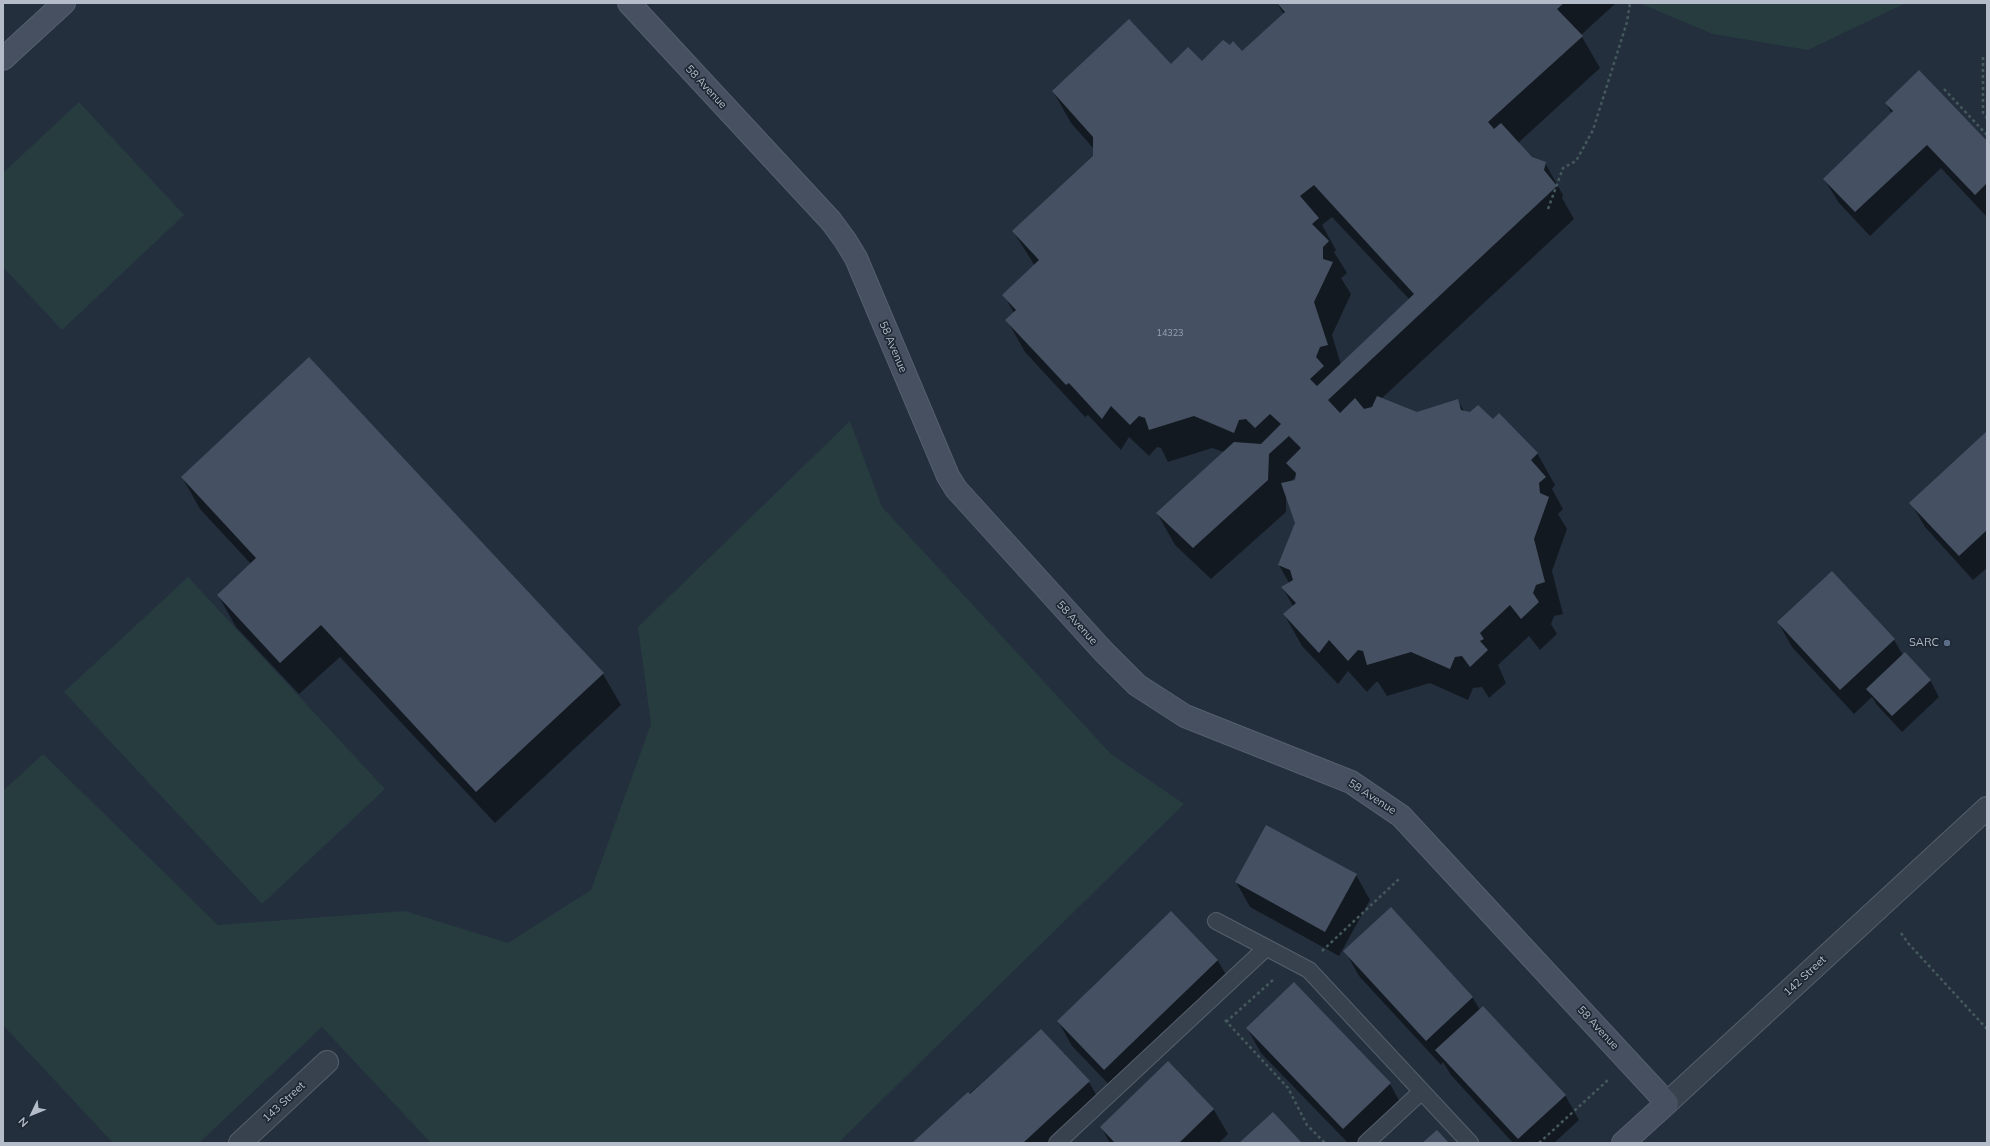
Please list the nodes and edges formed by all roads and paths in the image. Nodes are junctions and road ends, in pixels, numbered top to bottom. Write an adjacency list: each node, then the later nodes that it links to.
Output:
1 (64, 3): 5 (street)
2 (629, 3): 23 (street, 58 Avenue)
3 (1630, 3): 9 (path)
4 (1983, 57): 7 (path)
5 (3, 59)
6 (1944, 88): 8 (path)
7 (1987, 118)
8 (1987, 135)
9 (1548, 209)
10 (1987, 808): 23 (street, 142 Street)
11 (1399, 879): 15 (path)
12 (1216, 921): 14 (lane)
13 (1901, 933): 19 (path)
14 (1266, 948): 17 (lane); 22 (lane)
15 (1317, 955)
16 (1276, 977): 18 (path)
17 (1208, 1002): 18 (path); 25 (lane)
18 (1226, 1022): 26 (path)
19 (1987, 1029)
20 (327, 1062): 24 (street, 143 Street)
21 (1607, 1080): 29 (path)
22 (1422, 1091): 27 (lane); 28 (lane)
23 (1666, 1104): 30 (street, 142 Street)
24 (240, 1143)
25 (1057, 1143)
26 (1325, 1143)
27 (1366, 1143)
28 (1470, 1143)
29 (1538, 1143)
30 (1623, 1143)

